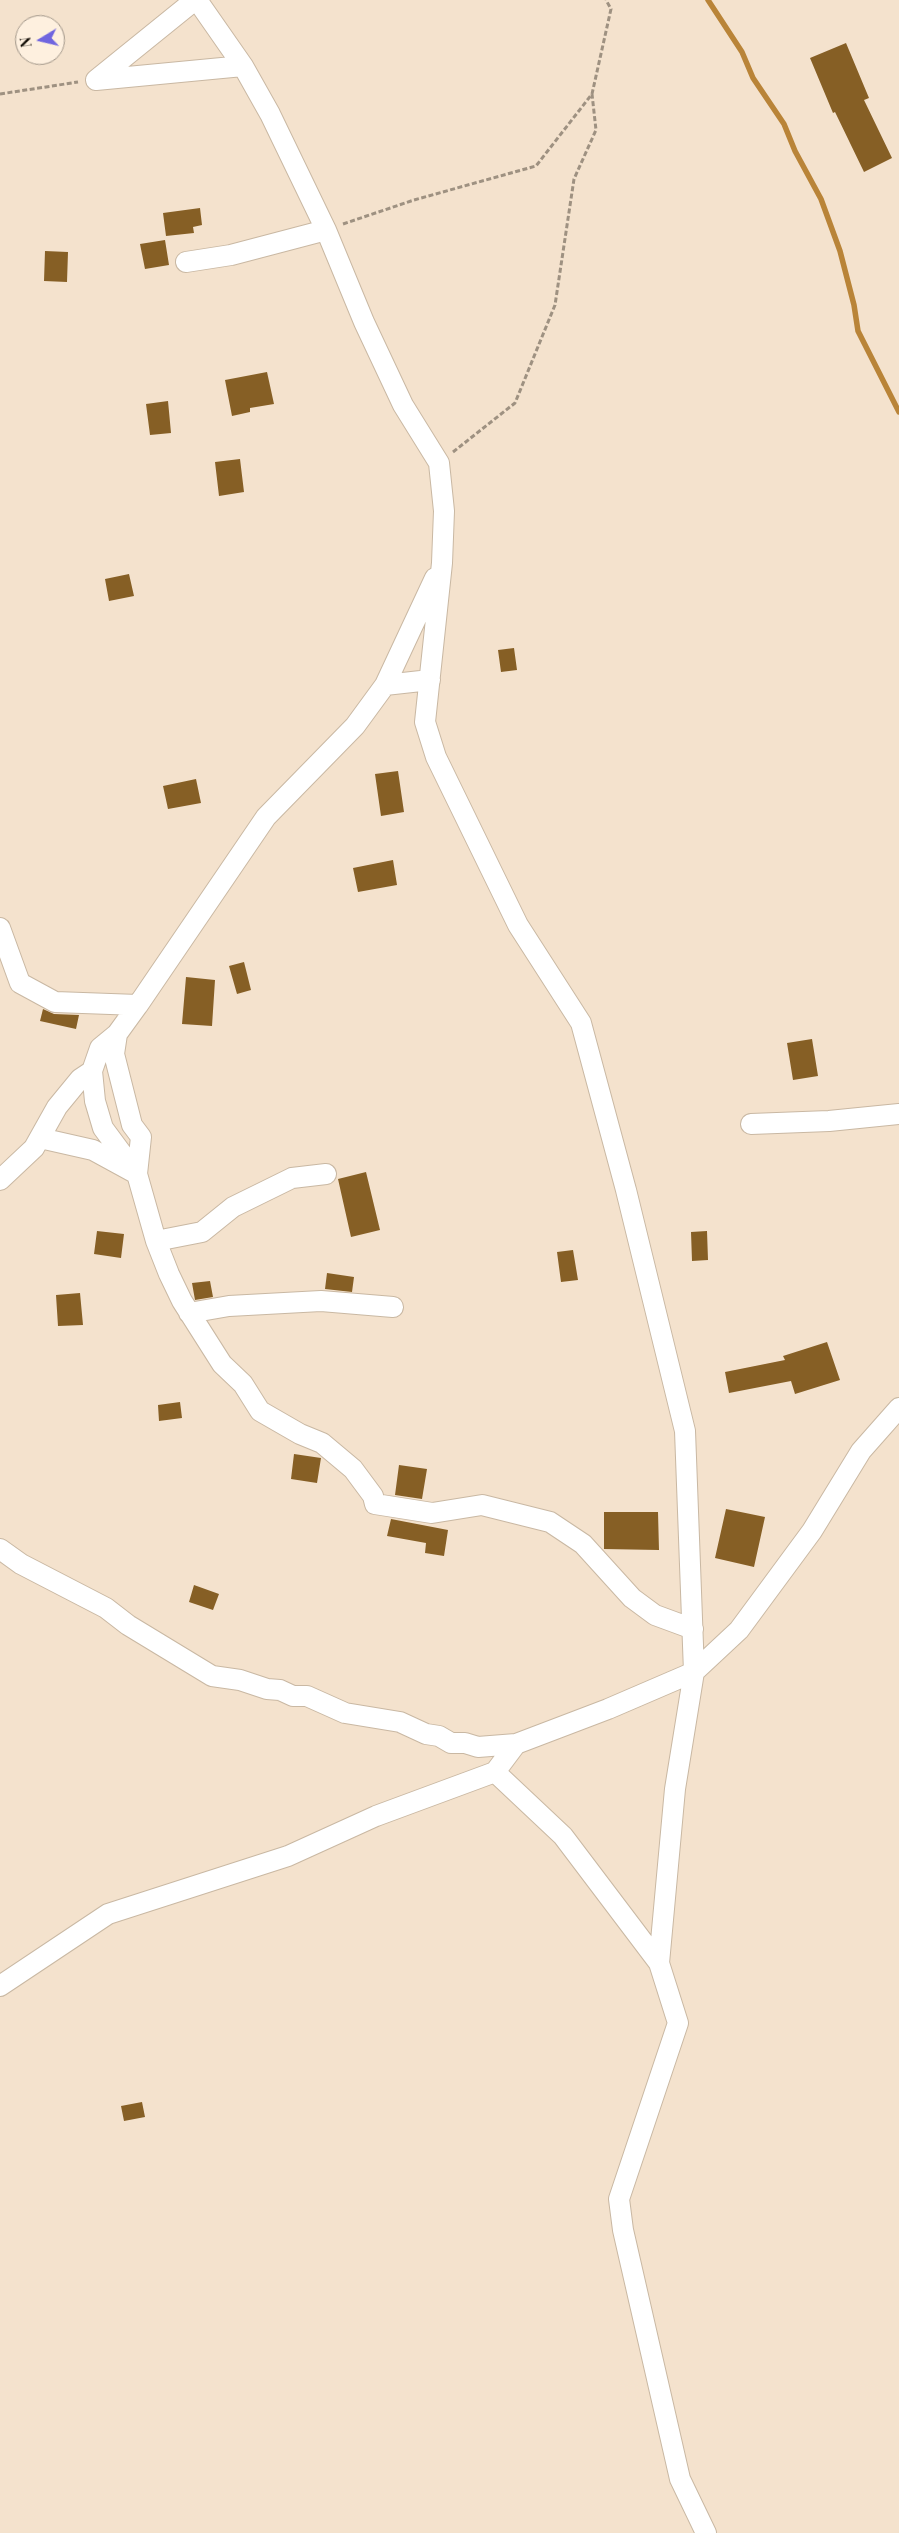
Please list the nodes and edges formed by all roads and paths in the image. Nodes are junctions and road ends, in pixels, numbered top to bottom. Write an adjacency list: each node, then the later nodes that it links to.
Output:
1 (196, 0): 3 (street); 4 (street)
2 (606, 0): 6 (path)
3 (243, 66): 4 (street); 7 (street)
4 (96, 80): 5 (path)
5 (0, 94)
6 (592, 94): 7 (path); 9 (path)
7 (326, 230): 8 (street); 9 (street)
8 (186, 262)
9 (439, 463): 10 (street)
10 (442, 563): 11 (street); 12 (street)
11 (430, 680): 12 (street); 28 (street)
12 (385, 685): 14 (street)
13 (0, 928): 14 (street)
14 (138, 1005): 15 (street)
15 (117, 1034): 16 (street); 20 (street)
16 (92, 1071): 19 (street); 20 (street)
17 (899, 1114): 18 (street)
18 (752, 1124)
19 (40, 1138): 20 (street); 22 (street)
20 (137, 1174): 23 (street)
21 (326, 1174): 23 (street)
22 (0, 1180)
23 (156, 1241): 25 (street)
24 (393, 1306): 25 (street)
25 (189, 1313): 28 (street)
26 (899, 1408): 29 (street)
27 (0, 1549): 30 (street)
28 (693, 1629): 29 (street)
29 (694, 1672): 30 (street); 32 (street)
30 (516, 1744): 31 (street)
31 (495, 1772): 32 (street); 33 (street)
32 (659, 1964): 34 (street)
33 (0, 1986)
34 (706, 2533)

